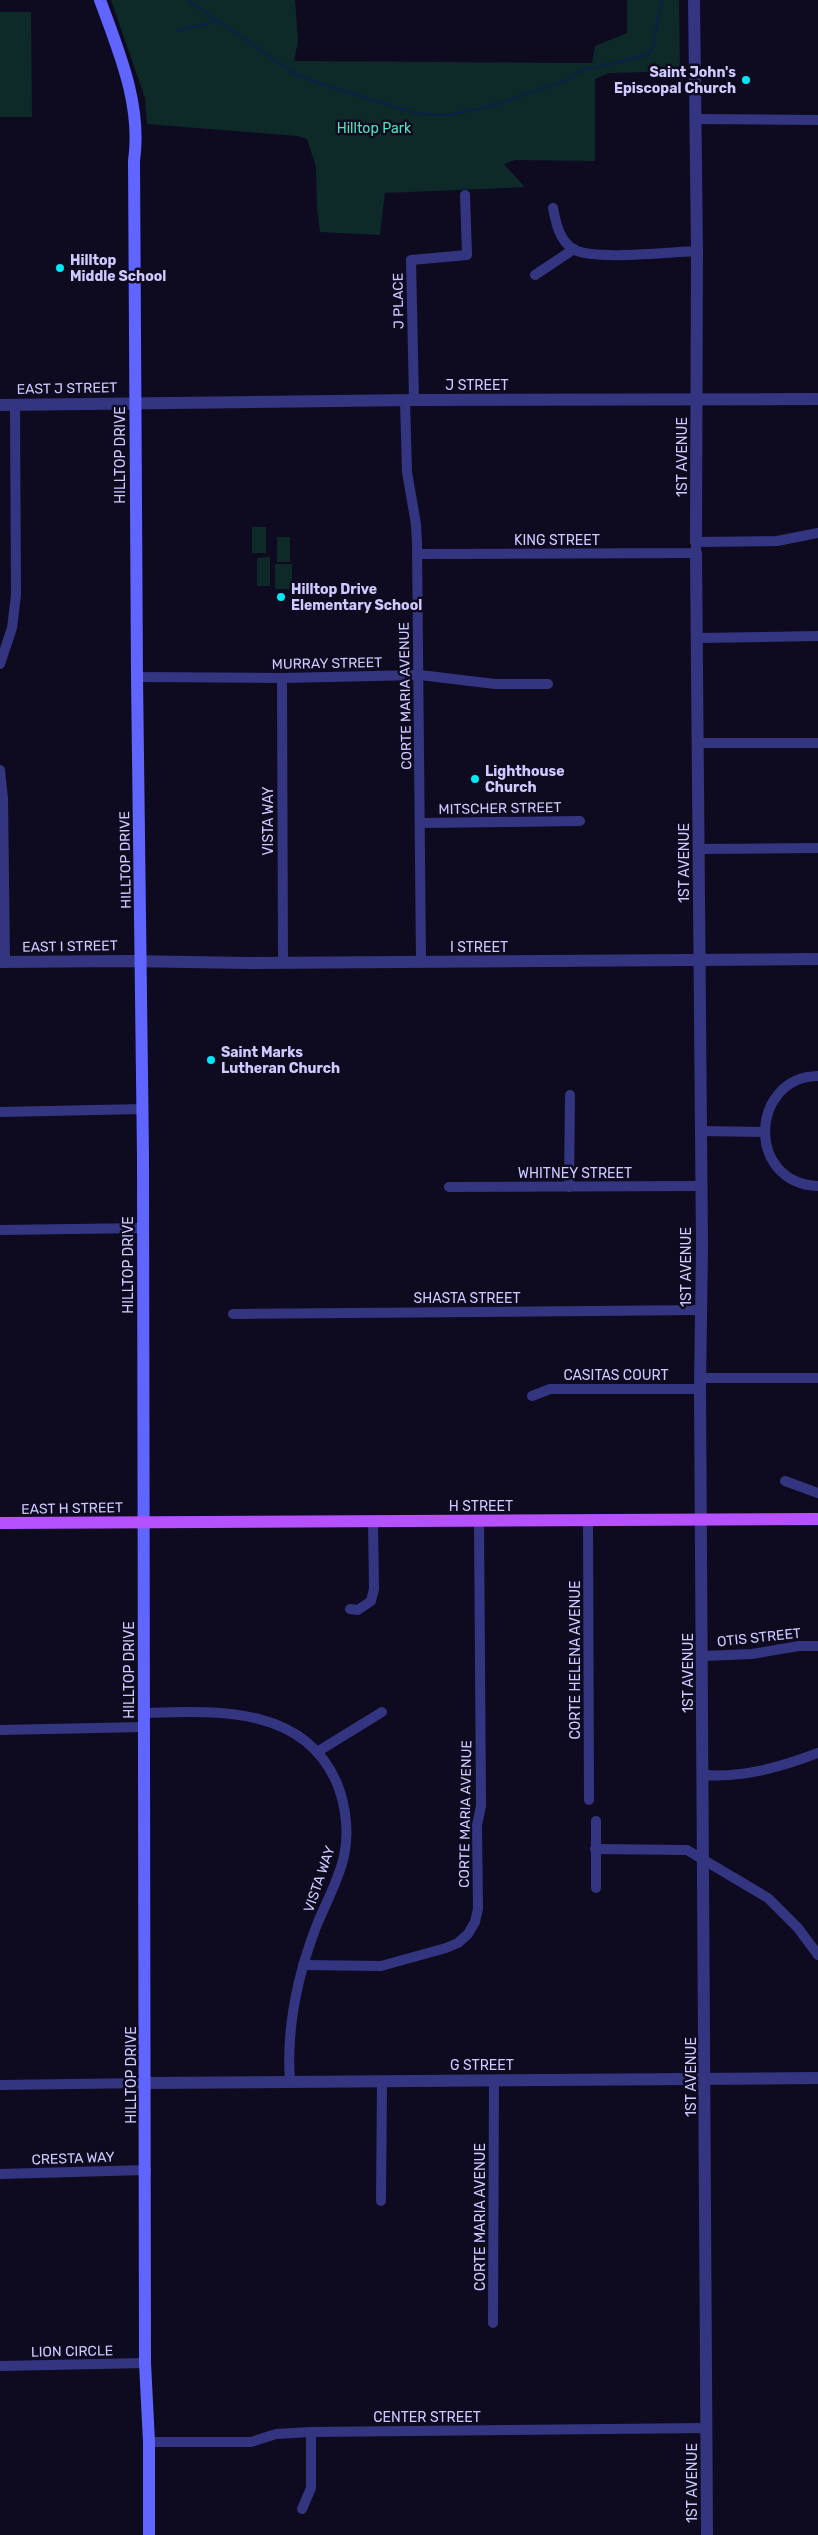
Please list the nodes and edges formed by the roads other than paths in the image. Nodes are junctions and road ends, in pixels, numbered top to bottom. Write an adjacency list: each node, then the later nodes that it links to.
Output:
1 (100, 0): 13 (main road, HILLTOP DRIVE)
2 (694, 0): 3 (street, 1ST AVENUE)
3 (695, 119): 4 (street); 8 (street, 1ST AVENUE)
4 (818, 120)
5 (465, 195): 11 (street, J PLACE)
6 (553, 208): 7 (street)
7 (574, 250): 8 (street); 9 (street)
8 (697, 251): 12 (street, 1ST AVENUE)
9 (534, 274)
10 (818, 399): 12 (street, J STREET)
11 (410, 400): 12 (street, J STREET); 13 (street, J STREET); 18 (street, CORTE MARIA AVENUE)
12 (697, 400): 17 (street, 1ST AVENUE)
13 (135, 402): 14 (street, EAST J STREET); 23 (main road, HILLTOP DRIVE)
14 (15, 404): 15 (street, EAST J STREET); 21 (street)
15 (0, 405)
16 (818, 533): 17 (street, KING STREET)
17 (696, 548): 18 (street, KING STREET); 20 (street, 1ST AVENUE)
18 (417, 554): 22 (street, CORTE MARIA AVENUE)
19 (818, 636): 20 (street)
20 (697, 638): 26 (street, 1ST AVENUE)
21 (0, 664)
22 (420, 675): 24 (street, MURRAY STREET); 25 (street, MURRAY STREET); 30 (street, CORTE MARIA AVENUE)
23 (137, 677): 24 (street, MURRAY STREET); 35 (main road, HILLTOP DRIVE)
24 (282, 678): 38 (street, VISTA WAY)
25 (548, 684)
26 (698, 743): 27 (street); 32 (street, 1ST AVENUE)
27 (818, 743)
28 (0, 770): 36 (street)
29 (580, 821): 30 (street, MITSCHER STREET)
30 (420, 823): 37 (street, CORTE MARIA AVENUE)
31 (818, 848): 32 (street)
32 (699, 849): 34 (street, 1ST AVENUE)
33 (818, 959): 34 (street, I STREET)
34 (698, 960): 37 (street, I STREET); 43 (street, 1ST AVENUE)
35 (141, 961): 36 (street, EAST I STREET); 38 (street, I STREET); 41 (main road, HILLTOP DRIVE)
36 (2, 962)
37 (421, 962): 38 (street, I STREET)
38 (283, 963)
39 (818, 1076): 44 (street)
40 (570, 1095): 48 (street)
41 (143, 1109): 42 (street); 49 (main road, HILLTOP DRIVE)
42 (0, 1112)
43 (701, 1131): 44 (street); 45 (street, 1ST AVENUE)
44 (764, 1132): 46 (street)
45 (700, 1186): 48 (street, WHITNEY STREET); 51 (street, 1ST AVENUE)
46 (818, 1186)
47 (449, 1187): 48 (street, WHITNEY STREET)
48 (569, 1187)
49 (144, 1228): 50 (street); 63 (main road, HILLTOP DRIVE)
50 (0, 1230)
51 (701, 1310): 52 (street, SHASTA STREET); 54 (street, 1ST AVENUE)
52 (233, 1314)
53 (818, 1378): 54 (street)
54 (701, 1384): 55 (street, CASITAS COURT); 59 (street, 1ST AVENUE)
55 (532, 1396)
56 (785, 1481): 57 (street)
57 (818, 1493)
58 (818, 1519): 59 (main road, H STREET)
59 (702, 1520): 62 (main road, H STREET); 67 (street, 1ST AVENUE)
60 (373, 1521): 61 (main road, H STREET); 63 (main road, H STREET); 65 (street)
61 (479, 1521): 62 (main road, H STREET); 81 (street, CORTE MARIA AVENUE)
62 (588, 1521): 75 (street, CORTE HELENA AVENUE)
63 (144, 1522): 64 (main road, EAST H STREET); 69 (main road, HILLTOP DRIVE)
64 (0, 1524)
65 (350, 1609)
66 (818, 1646): 67 (street, OTIS STREET)
67 (703, 1656): 74 (street, 1ST AVENUE)
68 (382, 1712): 72 (street)
69 (144, 1713): 70 (main road, HILLTOP DRIVE); 72 (street, VISTA WAY)
70 (144, 1727): 71 (street); 87 (main road, HILLTOP DRIVE)
71 (0, 1730)
72 (317, 1752): 81 (street, VISTA WAY)
73 (818, 1754): 74 (street)
74 (704, 1775): 78 (street, 1ST AVENUE)
75 (589, 1800)
76 (596, 1821): 77 (street)
77 (595, 1849): 78 (street); 79 (street)
78 (705, 1860): 80 (street); 83 (street, 1ST AVENUE)
79 (596, 1888)
80 (818, 1955)
81 (303, 1965): 86 (street, VISTA WAY)
82 (818, 2078): 83 (street, G STREET)
83 (706, 2079): 84 (street, G STREET); 95 (street, 1ST AVENUE)
84 (494, 2080): 85 (street, G STREET); 92 (street, CORTE MARIA AVENUE)
85 (382, 2081): 86 (street, G STREET); 91 (street)
86 (290, 2082): 87 (street, G STREET)
87 (145, 2083): 88 (street); 89 (main road, HILLTOP DRIVE)
88 (0, 2085)
89 (146, 2170): 90 (street, CRESTA WAY); 93 (main road, HILLTOP DRIVE)
90 (0, 2174)
91 (381, 2201)
92 (493, 2323)
93 (145, 2363): 94 (street, LION CIRCLE); 97 (main road, HILLTOP DRIVE)
94 (0, 2366)
95 (706, 2428): 96 (street, CENTER STREET); 100 (street, 1ST AVENUE)
96 (311, 2432): 97 (street, CENTER STREET); 98 (street)
97 (149, 2442): 99 (main road, HILLTOP DRIVE)
98 (302, 2510)
99 (149, 2535)
100 (707, 2535)

